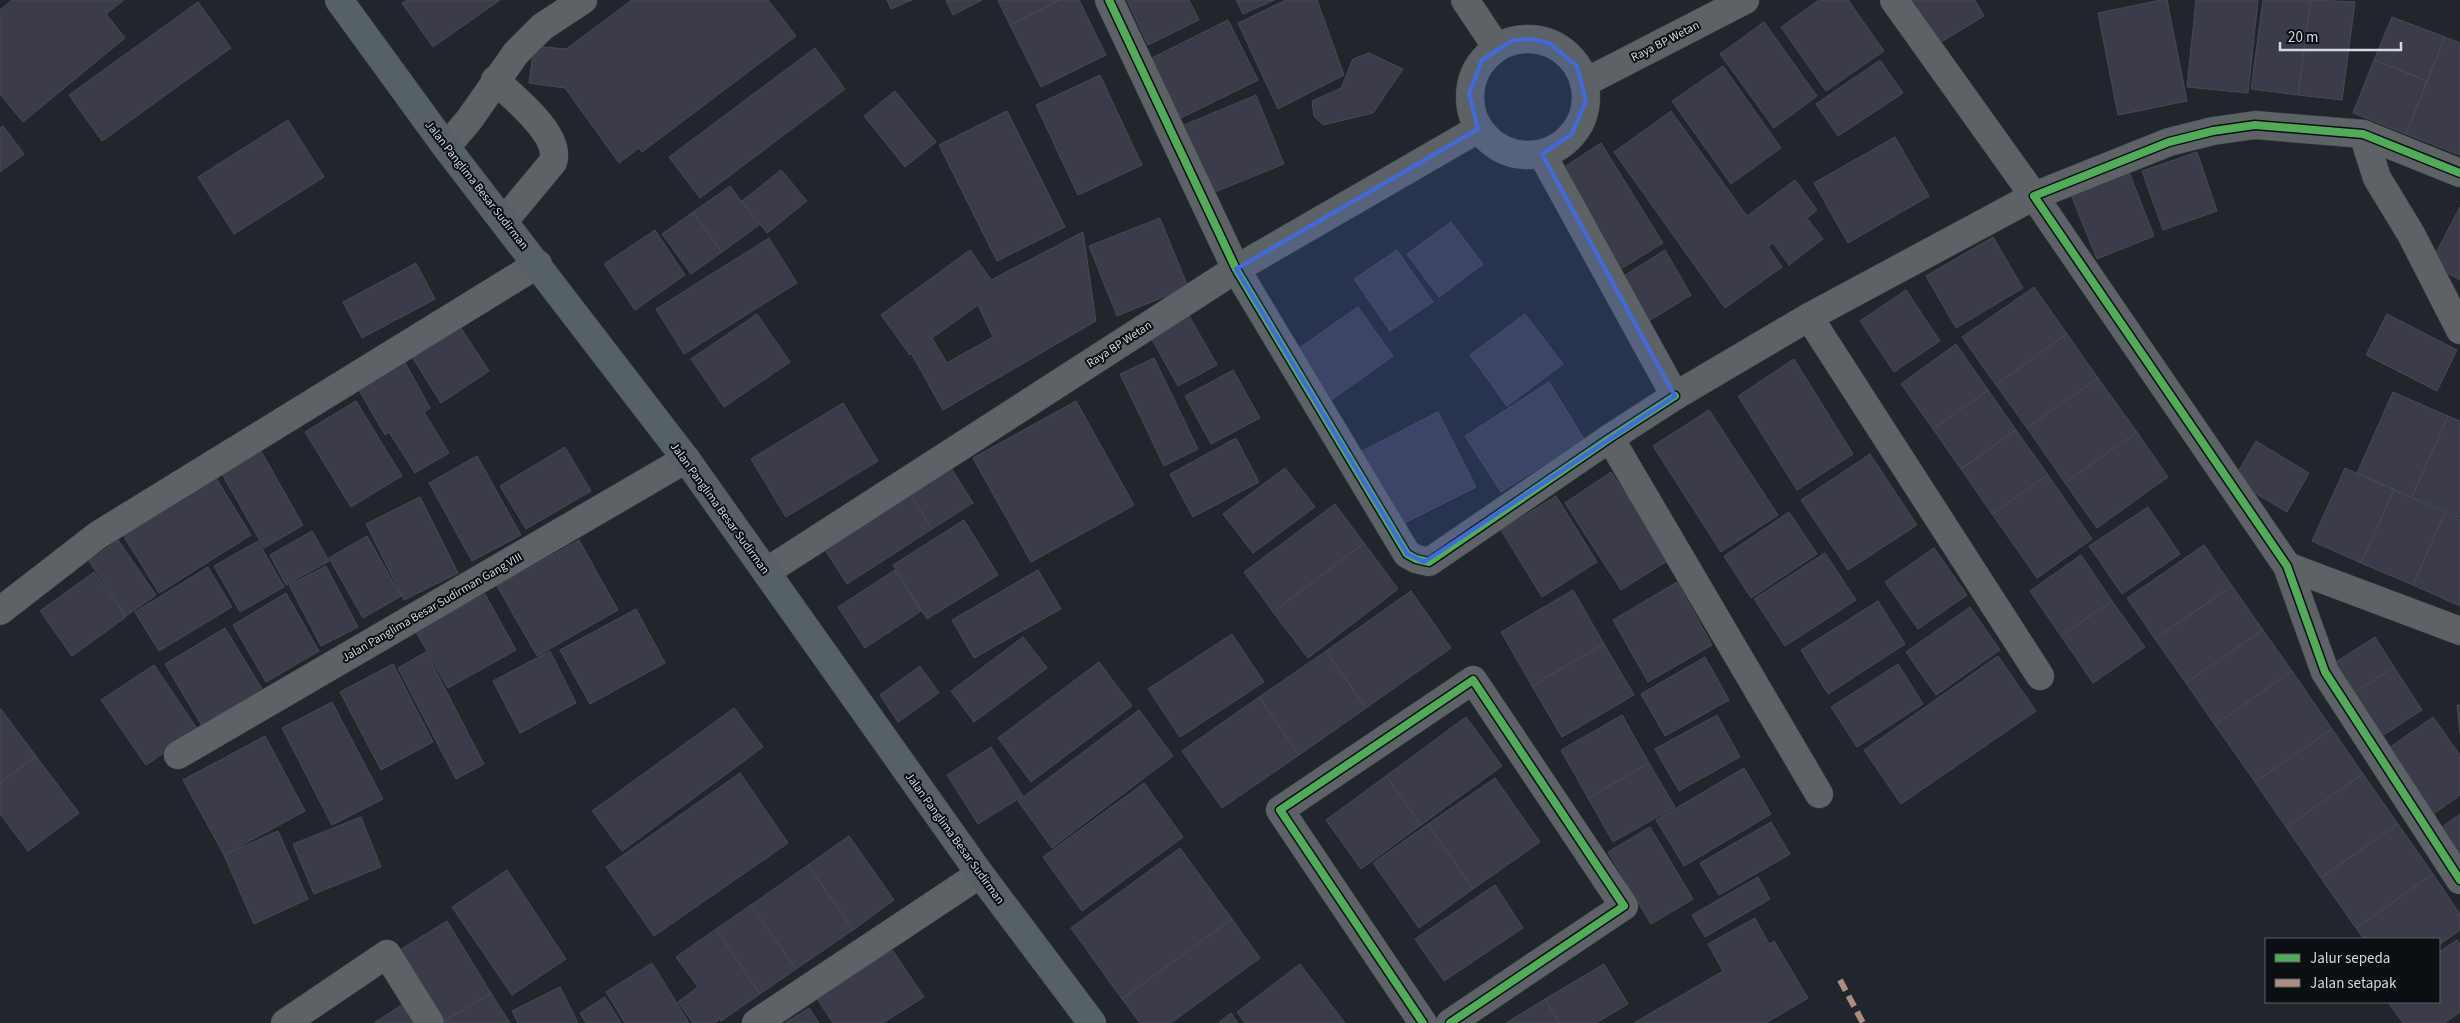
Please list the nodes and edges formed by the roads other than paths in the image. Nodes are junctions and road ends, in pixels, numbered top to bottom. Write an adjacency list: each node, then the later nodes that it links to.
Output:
1 (339, 0): 12 (main road, Jalan Panglima Besar Sudirman)
2 (584, 0): 8 (street)
3 (1109, 0): 18 (street)
4 (1466, 0): 7 (street)
5 (1745, 0): 9 (street, Raya BP Wetan)
6 (1894, 0): 15 (street)
7 (1496, 48): 9 (street); 10 (street)
8 (495, 80): 12 (street); 16 (street)
9 (1584, 83): 13 (street)
10 (1478, 129): 13 (street); 18 (street, Raya BP Wetan)
11 (2363, 134): 14 (street); 15 (street); 20 (street)
12 (446, 147): 16 (main road, Jalan Panglima Besar Sudirman)
13 (1542, 154): 21 (street)
14 (2460, 173)
15 (2034, 196): 19 (street); 24 (street)
16 (504, 221): 17 (main road, Jalan Panglima Besar Sudirman)
17 (538, 264): 23 (main road, Jalan Panglima Besar Sudirman); 26 (street)
18 (1236, 269): 22 (street); 25 (street, Raya BP Wetan)
19 (1809, 317): 21 (street); 28 (street)
20 (2460, 330)
21 (1675, 396): 22 (street)
22 (1610, 438): 30 (street)
23 (686, 459): 25 (main road, Jalan Panglima Besar Sudirman); 29 (street, Jalan Panglima Besar Sudirman Gang VIII)
24 (2287, 566): 27 (street); 32 (street)
25 (766, 572): 31 (main road, Jalan Panglima Besar Sudirman)
26 (0, 612)
27 (2460, 631)
28 (2040, 676)
29 (178, 755)
30 (1819, 794)
31 (980, 874): 35 (street); 36 (main road, Jalan Panglima Besar Sudirman)
32 (2460, 880)
33 (285, 1023): 34 (street)
34 (430, 1023)
35 (756, 1023)
36 (1092, 1023)
37 (1423, 1023): 38 (street)
38 (1450, 1023)

